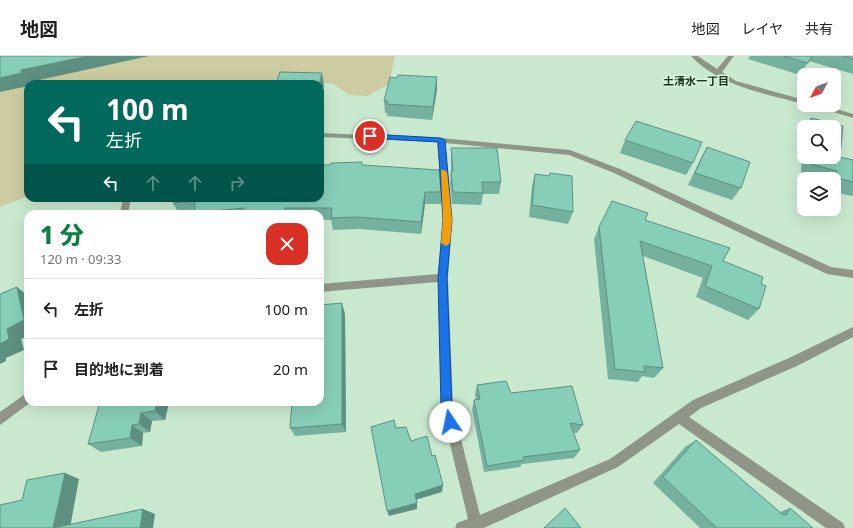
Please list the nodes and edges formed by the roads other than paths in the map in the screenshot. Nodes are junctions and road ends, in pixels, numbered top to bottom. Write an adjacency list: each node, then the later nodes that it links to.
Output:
1 (694, 56): 3 (street)
2 (731, 56): 3 (street)
3 (718, 73): 4 (street)
4 (797, 100)
5 (839, 112): 6 (street)
6 (853, 116)
7 (324, 135): 8 (street)
8 (441, 140): 9 (street); 10 (street)
9 (853, 274)
10 (443, 278): 11 (street); 16 (street)
11 (324, 288)
12 (853, 332): 14 (street)
13 (24, 400): 15 (street)
14 (679, 417): 16 (street); 18 (street)
15 (0, 419)
16 (476, 526): 17 (street)
17 (462, 528)
18 (838, 528)

